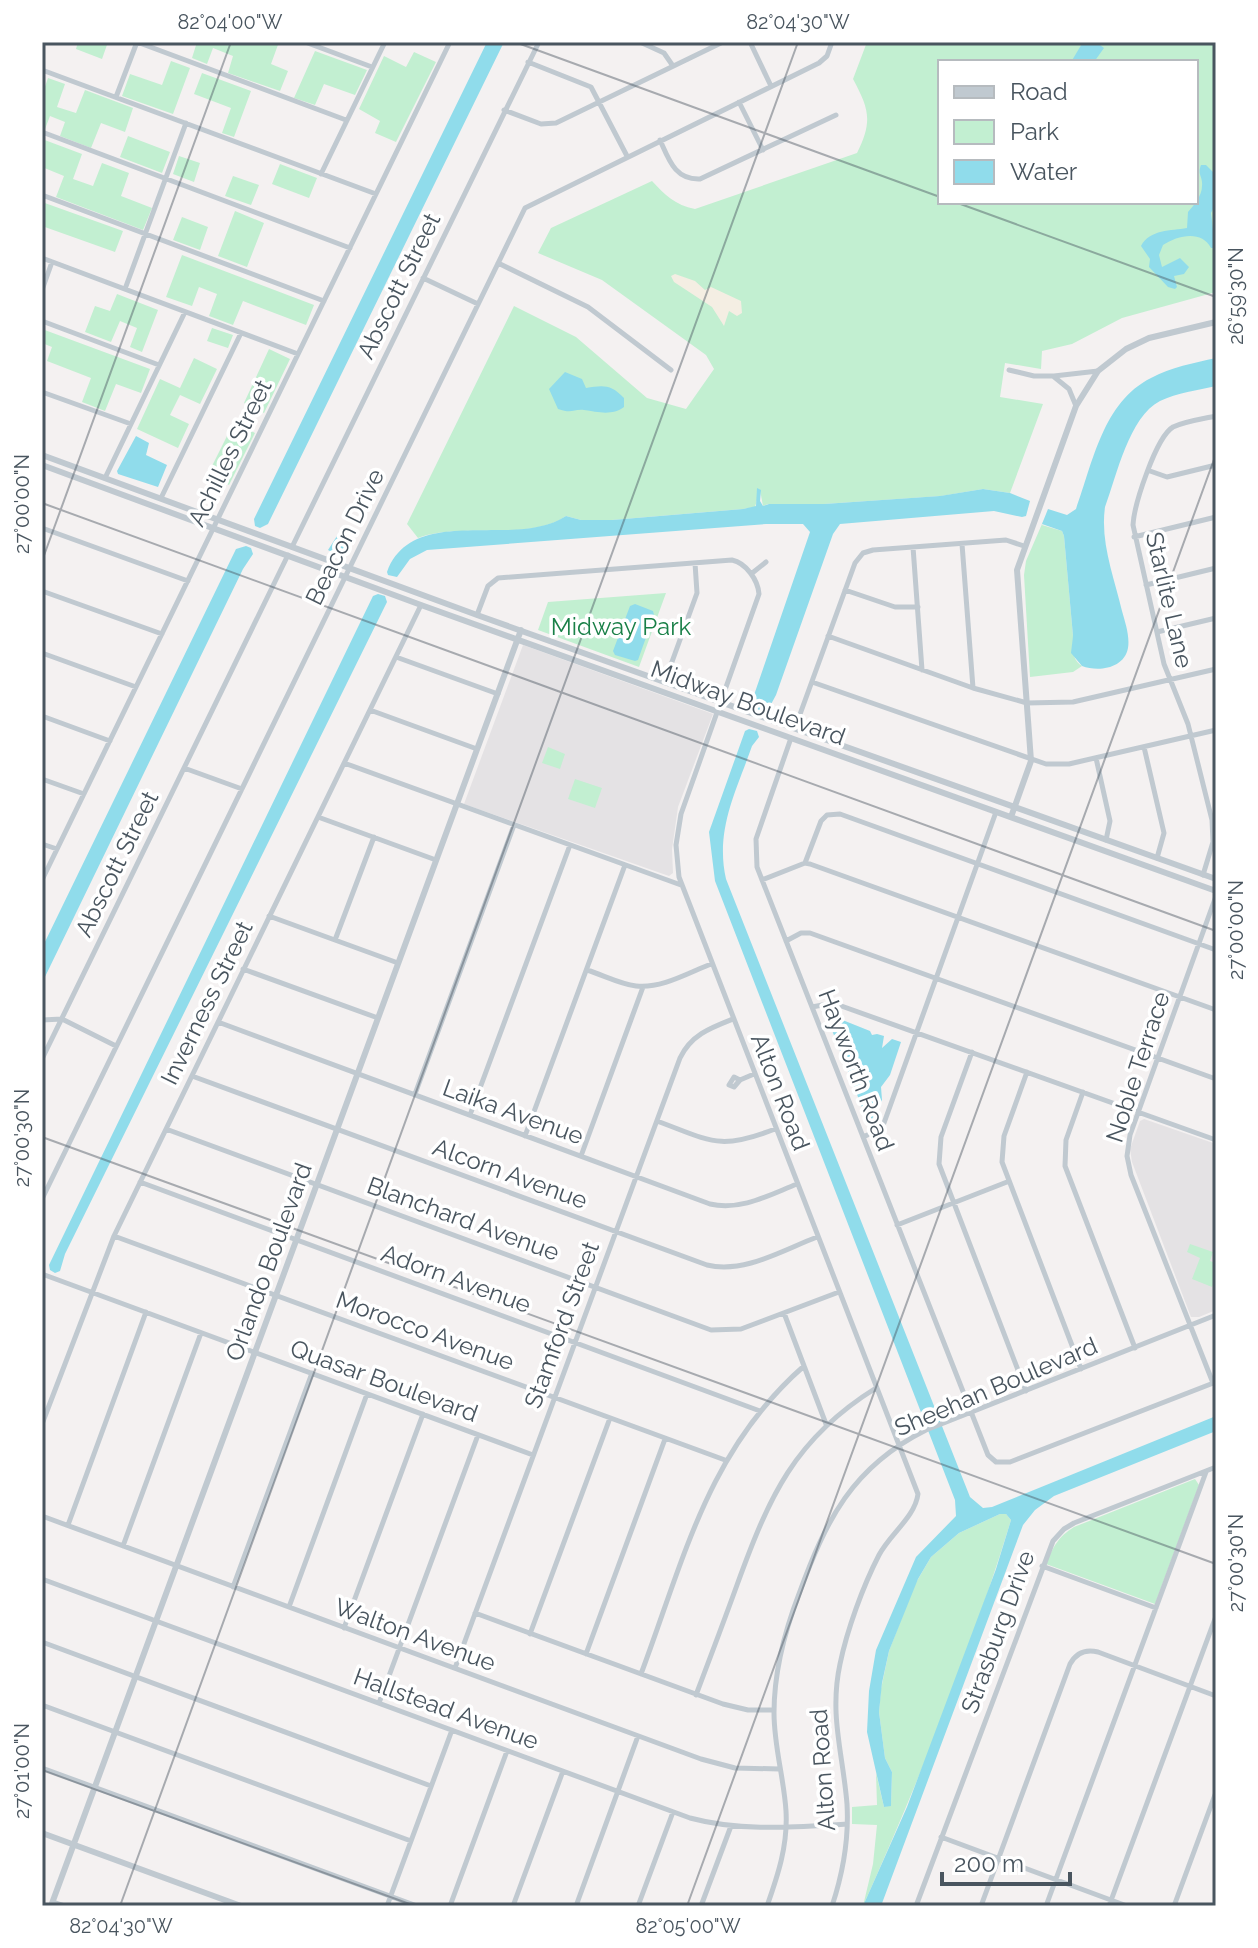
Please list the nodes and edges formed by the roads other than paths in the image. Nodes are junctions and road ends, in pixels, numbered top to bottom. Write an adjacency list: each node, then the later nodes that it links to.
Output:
1 (137, 42): 15 (street); 20 (street)
2 (305, 42): 12 (street)
3 (385, 42): 12 (street)
4 (450, 42): 28 (street, Achilles Street)
5 (539, 42): 10 (street, Abscott Street)
6 (640, 42): 11 (street)
7 (723, 42): 11 (street)
8 (750, 42): 14 (street)
9 (832, 42): 14 (street, Beacon Drive)
10 (528, 62): 16 (street); 18 (street, Abscott Street)
11 (673, 66): 16 (street)
12 (372, 67): 20 (street)
13 (42, 70): 15 (street)
14 (771, 86): 17 (street, Beacon Drive)
15 (116, 97): 21 (street)
16 (601, 101): 18 (street); 25 (street)
17 (739, 102): 23 (street, Beacon Drive); 24 (street)
18 (504, 110): 35 (street, Abscott Street)
19 (836, 115): 24 (street)
20 (346, 120): 26 (street)
21 (186, 123): 26 (street); 27 (street)
22 (42, 132): 27 (street)
23 (660, 140): 24 (street); 25 (street, Beacon Drive)
24 (763, 150)
25 (627, 156): 34 (street, Beacon Drive)
26 (321, 174): 28 (street)
27 (165, 179): 30 (street); 31 (street)
28 (376, 194): 31 (street, Achilles Street)
29 (42, 195): 30 (street)
30 (145, 234): 36 (street); 38 (street)
31 (350, 248): 38 (street, Achilles Street)
32 (42, 258): 33 (street)
33 (52, 262): 36 (street); 37 (street)
34 (498, 263): 39 (street, Beacon Drive); 46 (street)
35 (423, 278): 39 (street); 67 (street, Abscott Street)
36 (125, 289): 40 (street)
37 (42, 290)
38 (324, 301): 44 (street, Achilles Street)
39 (478, 304): 72 (street, Beacon Drive)
40 (185, 312): 43 (street); 45 (street)
41 (42, 321): 45 (street)
42 (1216, 322): 48 (street)
43 (241, 333): 44 (street); 59 (street)
44 (298, 354): 61 (street, Achilles Street)
45 (159, 365): 53 (street)
46 (671, 370)
47 (1009, 370): 49 (street)
48 (1098, 371): 49 (street); 51 (street)
49 (1053, 376): 51 (street)
50 (42, 392): 53 (street)
51 (1076, 406): 66 (street)
52 (1216, 416): 57 (street, Starlite Lane)
53 (131, 424): 58 (street)
54 (42, 455): 58 (street, Midway Boulevard)
55 (42, 465): 63 (street, Midway Boulevard)
56 (1216, 465): 57 (street)
57 (1150, 471): 64 (street, Starlite Lane)
58 (105, 478): 59 (street, Midway Boulevard)
59 (161, 498): 61 (street, Midway Boulevard)
60 (1216, 517): 64 (street)
61 (218, 519): 63 (street, Achilles Street); 67 (street, Midway Boulevard)
62 (42, 528): 76 (street)
63 (214, 528): 69 (street, Midway Boulevard); 76 (street, Achilles Street)
64 (1134, 537): 77 (street, Starlite Lane)
65 (962, 544): 66 (street); 68 (street); 97 (street)
66 (1024, 546): 100 (street)
67 (292, 547): 72 (street, Midway Boulevard)
68 (913, 547): 78 (street); 81 (street)
69 (288, 555): 75 (street, Midway Boulevard); 114 (street, Abscott Street)
70 (766, 562): 74 (street)
71 (695, 563): 74 (street); 82 (street); 94 (street)
72 (349, 568): 75 (street, Beacon Drive); 82 (street, Midway Boulevard)
73 (1216, 568): 77 (street)
74 (751, 574): 99 (street, Alton Road)
75 (345, 577): 80 (street, Midway Boulevard); 116 (street, Beacon Drive)
76 (188, 581): 86 (street, Achilles Street)
77 (1146, 585): 85 (street, Starlite Lane)
78 (845, 590): 81 (street); 87 (street)
79 (42, 591): 86 (street)
80 (421, 605): 88 (street, Midway Boulevard); 90 (street, Inverness Street)
81 (918, 607): 92 (street)
82 (477, 615): 84 (street, Midway Boulevard)
83 (1216, 618): 85 (street)
84 (521, 630): 88 (street, Orlando Boulevard); 94 (street, Midway Boulevard)
85 (1157, 632): 93 (street, Starlite Lane)
86 (162, 634): 96 (street, Achilles Street)
87 (828, 636): 92 (street); 95 (street)
88 (517, 639): 98 (street, Orlando Boulevard); 102 (street, Midway Boulevard)
89 (42, 653): 96 (street)
90 (396, 657): 98 (street); 101 (street, Inverness Street)
91 (1216, 669): 93 (street)
92 (922, 670): 97 (street)
93 (1169, 680): 100 (street); 106 (street, Starlite Lane)
94 (665, 681): 99 (street, Midway Boulevard)
95 (812, 682): 104 (street); 112 (street)
96 (136, 687): 108 (street, Achilles Street)
97 (973, 688): 100 (street)
98 (498, 694): 110 (street, Orlando Boulevard)
99 (721, 701): 102 (street, Alton Road); 104 (street, Midway Boulevard)
100 (1027, 703): 112 (street)
101 (370, 710): 110 (street); 113 (street, Inverness Street)
102 (718, 711): 107 (street, Midway Boulevard); 139 (street, Alton Road)
103 (42, 716): 108 (street)
104 (795, 728): 119 (street, Midway Boulevard)
105 (1216, 730): 106 (street)
106 (1191, 735): 109 (street); 124 (street, Starlite Lane)
107 (791, 738): 120 (street, Midway Boulevard); 138 (street, Hayworth Road)
108 (110, 741): 117 (street, Achilles Street)
109 (1144, 747): 111 (street); 130 (street)
110 (477, 749): 118 (street, Orlando Boulevard)
111 (1096, 758): 112 (street); 126 (street)
112 (1031, 761): 119 (street)
113 (344, 763): 118 (street); 121 (street, Inverness Street)
114 (184, 768): 116 (street); 157 (street, Abscott Street)
115 (42, 779): 117 (street)
116 (242, 789): 162 (street, Beacon Drive)
117 (84, 794): 129 (street, Achilles Street)
118 (457, 804): 123 (street); 131 (street, Orlando Boulevard)
119 (1015, 807): 122 (street); 126 (street, Midway Boulevard)
120 (996, 812): 122 (street, Midway Boulevard); 133 (street)
121 (318, 817): 125 (street); 141 (street, Inverness Street)
122 (1011, 817): 140 (street, Midway Boulevard)
123 (514, 825): 128 (street); 173 (street)
124 (1214, 827): 135 (street, Starlite Lane)
125 (374, 837): 131 (street); 143 (street)
126 (1106, 840): 130 (street, Midway Boulevard)
127 (42, 844): 129 (street)
128 (570, 845): 134 (street); 175 (street)
129 (57, 849): 137 (street, Achilles Street)
130 (1157, 858): 135 (street, Midway Boulevard)
131 (436, 860): 147 (street, Orlando Boulevard)
132 (805, 863): 133 (street); 138 (street); 142 (street)
133 (977, 864): 142 (street); 145 (street)
134 (625, 865): 139 (street); 150 (street)
135 (1203, 875): 136 (street, Midway Boulevard)
136 (1216, 879)
137 (42, 880)
138 (762, 880): 144 (street, Hayworth Road)
139 (681, 885): 148 (street, Alton Road)
140 (1216, 894): 145 (street, Noble Terrace)
141 (269, 916): 143 (street); 149 (street, Inverness Street)
142 (958, 917): 151 (street); 153 (street)
143 (335, 940): 147 (street)
144 (786, 941): 151 (street); 154 (street, Hayworth Road)
145 (1199, 943): 146 (street); 153 (street, Noble Terrace)
146 (1216, 950)
147 (398, 963): 156 (street, Orlando Boulevard)
148 (711, 964): 152 (street); 158 (street, Alton Road)
149 (243, 969): 156 (street); 160 (street, Inverness Street)
150 (587, 970): 152 (street); 180 (street)
151 (936, 978): 161 (street); 164 (street)
152 (643, 987): 183 (street)
153 (1180, 997): 155 (street); 164 (street, Noble Terrace)
154 (812, 1007): 161 (street); 181 (street, Hayworth Road)
155 (1216, 1010)
156 (378, 1018): 167 (street, Orlando Boulevard)
157 (62, 1019): 159 (street); 162 (street); 165 (street, Abscott Street)
158 (733, 1019): 168 (street, Alton Road); 176 (street, Stamford Street)
159 (42, 1020)
160 (218, 1022): 167 (street, Laika Avenue); 169 (street, Inverness Street)
161 (916, 1032): 163 (street); 181 (street)
162 (116, 1046): 189 (street, Beacon Drive)
163 (972, 1052): 166 (street); 190 (street)
164 (1158, 1058): 170 (street); 174 (street, Noble Terrace)
165 (42, 1059)
166 (1027, 1072): 172 (street); 186 (street)
167 (357, 1074): 173 (street, Laika Avenue); 178 (street, Orlando Boulevard)
168 (754, 1074): 171 (street); 179 (street, Alton Road)
169 (192, 1076): 177 (street, Inverness Street); 178 (street, Alcorn Avenue)
170 (1216, 1079)
171 (740, 1080)
172 (1083, 1092): 174 (street); 207 (street)
173 (415, 1095): 175 (street, Laika Avenue)
174 (1138, 1112): 182 (street); 204 (street, Noble Terrace)
175 (470, 1115): 180 (street, Laika Avenue)
176 (657, 1121): 179 (street); 184 (street, Stamford Street)
177 (166, 1129): 185 (street, Inverness Street); 187 (street, Blanchard Avenue)
178 (337, 1129): 187 (street, Orlando Boulevard); 192 (street, Alcorn Avenue)
179 (775, 1129): 188 (street, Alton Road)
180 (525, 1136): 183 (street, Laika Avenue)
181 (863, 1137): 191 (street, Hayworth Road)
182 (1216, 1140)
183 (581, 1156): 184 (street, Laika Avenue)
184 (636, 1176): 188 (street, Laika Avenue); 192 (street, Stamford Street)
185 (140, 1182): 193 (street, Inverness Street); 195 (street, Adorn Avenue)
186 (1007, 1182): 190 (street); 210 (street)
187 (317, 1184): 195 (street, Orlando Boulevard); 197 (street, Blanchard Avenue)
188 (797, 1184): 194 (street, Alton Road)
189 (42, 1199)
190 (952, 1203): 191 (street); 214 (street)
191 (897, 1225): 218 (street, Hayworth Road)
192 (616, 1232): 194 (street, Alcorn Avenue); 197 (street, Stamford Street)
193 (114, 1236): 198 (street, Inverness Street); 200 (street, Morocco Avenue)
194 (817, 1237): 199 (street, Alton Road)
195 (296, 1240): 200 (street, Orlando Boulevard); 206 (street, Adorn Avenue)
196 (42, 1274): 198 (street, Quasar Boulevard)
197 (595, 1287): 202 (street, Blanchard Avenue); 206 (street, Stamford Street)
198 (91, 1292): 201 (street, Quasar Boulevard); 221 (street, Inverness Street)
199 (839, 1292): 202 (street, Blanchard Avenue); 213 (street, Alton Road)
200 (276, 1295): 208 (street, Orlando Boulevard); 216 (street, Morocco Avenue)
201 (146, 1312): 205 (street, Quasar Boulevard); 231 (street)
202 (784, 1313): 209 (street)
203 (1216, 1315): 204 (street, Sheehan Boulevard)
204 (1190, 1326): 207 (street, Sheehan Boulevard); 212 (street, Noble Terrace)
205 (201, 1333): 208 (street, Quasar Boulevard); 232 (street)
206 (575, 1342): 216 (street, Stamford Street); 217 (street, Adorn Avenue)
207 (1135, 1348): 210 (street, Sheehan Boulevard)
208 (255, 1352): 211 (street, Quasar Boulevard); 233 (street, Orlando Boulevard)
209 (804, 1366): 217 (street); 222 (street)
210 (1081, 1369): 214 (street, Sheehan Boulevard)
211 (312, 1373): 215 (street, Quasar Boulevard); 236 (street)
212 (1214, 1382): 218 (street, Hayworth Road)
213 (876, 1388): 222 (street); 225 (street, Alton Road)
214 (1026, 1391): 218 (street, Sheehan Boulevard)
215 (367, 1394): 219 (street, Quasar Boulevard); 237 (street)
216 (554, 1398): 220 (street, Morocco Avenue); 226 (street, Stamford Street)
217 (760, 1411): 227 (street)
218 (971, 1412): 225 (street, Sheehan Boulevard)
219 (423, 1414): 223 (street, Quasar Boulevard); 242 (street)
220 (610, 1418): 224 (street, Morocco Avenue); 243 (street)
221 (42, 1424)
222 (827, 1425): 252 (street)
223 (478, 1435): 226 (street, Quasar Boulevard); 245 (street)
224 (665, 1439): 227 (street, Morocco Avenue); 246 (street)
225 (899, 1445): 256 (street, Sheehan Boulevard); 269 (street, Alton Road)
226 (533, 1455): 239 (street, Stamford Street)
227 (725, 1460): 249 (street)
228 (1216, 1467): 229 (street, Strasburg Drive)
229 (1206, 1472): 234 (street, Strasburg Drive); 238 (street)
230 (42, 1516): 231 (street, Walton Avenue)
231 (67, 1526): 232 (street, Walton Avenue)
232 (123, 1546): 233 (street, Walton Avenue)
233 (176, 1566): 236 (street, Walton Avenue); 241 (street, Orlando Boulevard)
234 (1042, 1566): 238 (street); 273 (street, Strasburg Drive)
235 (42, 1579): 241 (street, Hallstead Avenue)
236 (233, 1587): 237 (street, Walton Avenue)
237 (289, 1607): 242 (street, Walton Avenue)
238 (1156, 1608): 247 (street)
239 (475, 1613): 243 (street); 248 (street, Stamford Street)
240 (1216, 1616): 251 (street)
241 (156, 1621): 250 (street, Orlando Boulevard); 254 (street, Hallstead Avenue)
242 (344, 1628): 245 (street, Walton Avenue)
243 (530, 1634): 246 (street)
244 (42, 1642): 250 (street)
245 (399, 1648): 248 (street, Walton Avenue); 254 (street)
246 (586, 1654): 249 (street)
247 (1135, 1665): 251 (street); 276 (street); 277 (street)
248 (455, 1668): 259 (street, Walton Avenue)
249 (641, 1674): 252 (street)
250 (136, 1676): 258 (street, Orlando Boulevard); 264 (street)
251 (1190, 1686): 253 (street); 279 (street)
252 (696, 1695): 256 (street)
253 (1216, 1696)
254 (379, 1703): 257 (street, Hallstead Avenue)
255 (42, 1705): 258 (street)
256 (774, 1710): 262 (street, Sheehan Boulevard)
257 (452, 1730): 260 (street, Hallstead Avenue); 264 (street)
258 (115, 1732): 265 (street, Orlando Boulevard); 274 (street)
259 (638, 1736): 262 (street, Walton Avenue); 266 (street)
260 (507, 1751): 263 (street, Hallstead Avenue); 285 (street)
261 (42, 1768): 265 (street)
262 (779, 1769): 271 (street, Sheehan Boulevard)
263 (563, 1771): 266 (street, Hallstead Avenue); 286 (street)
264 (431, 1786): 274 (street)
265 (95, 1787): 275 (street, Orlando Boulevard); 278 (street)
266 (618, 1791): 268 (street, Hallstead Avenue); 287 (street)
267 (1216, 1792): 296 (street)
268 (673, 1812): 270 (street, Hallstead Avenue); 288 (street)
269 (847, 1824): 271 (street, Hallstead Avenue); 291 (street, Alton Road)
270 (731, 1826): 271 (street, Hallstead Avenue); 289 (street)
271 (786, 1828): 290 (street, Sheehan Boulevard)
272 (42, 1833): 275 (street)
273 (941, 1837): 276 (street); 292 (street, Strasburg Drive)
274 (411, 1841): 278 (street)
275 (74, 1844): 280 (street, Orlando Boulevard); 282 (street)
276 (998, 1859): 277 (street); 293 (street)
277 (1055, 1880): 279 (street); 294 (street)
278 (391, 1896): 283 (street); 284 (street)
279 (1110, 1903): 295 (street)
280 (52, 1904): 281 (street)
281 (65, 1906)
282 (241, 1906)
283 (387, 1906)
284 (417, 1906)
285 (450, 1906)
286 (513, 1906)
287 (576, 1906)
288 (638, 1906)
289 (701, 1906)
290 (767, 1906)
291 (832, 1906)
292 (916, 1906)
293 (981, 1906)
294 (1046, 1906)
295 (1127, 1906)
296 (1174, 1906)

